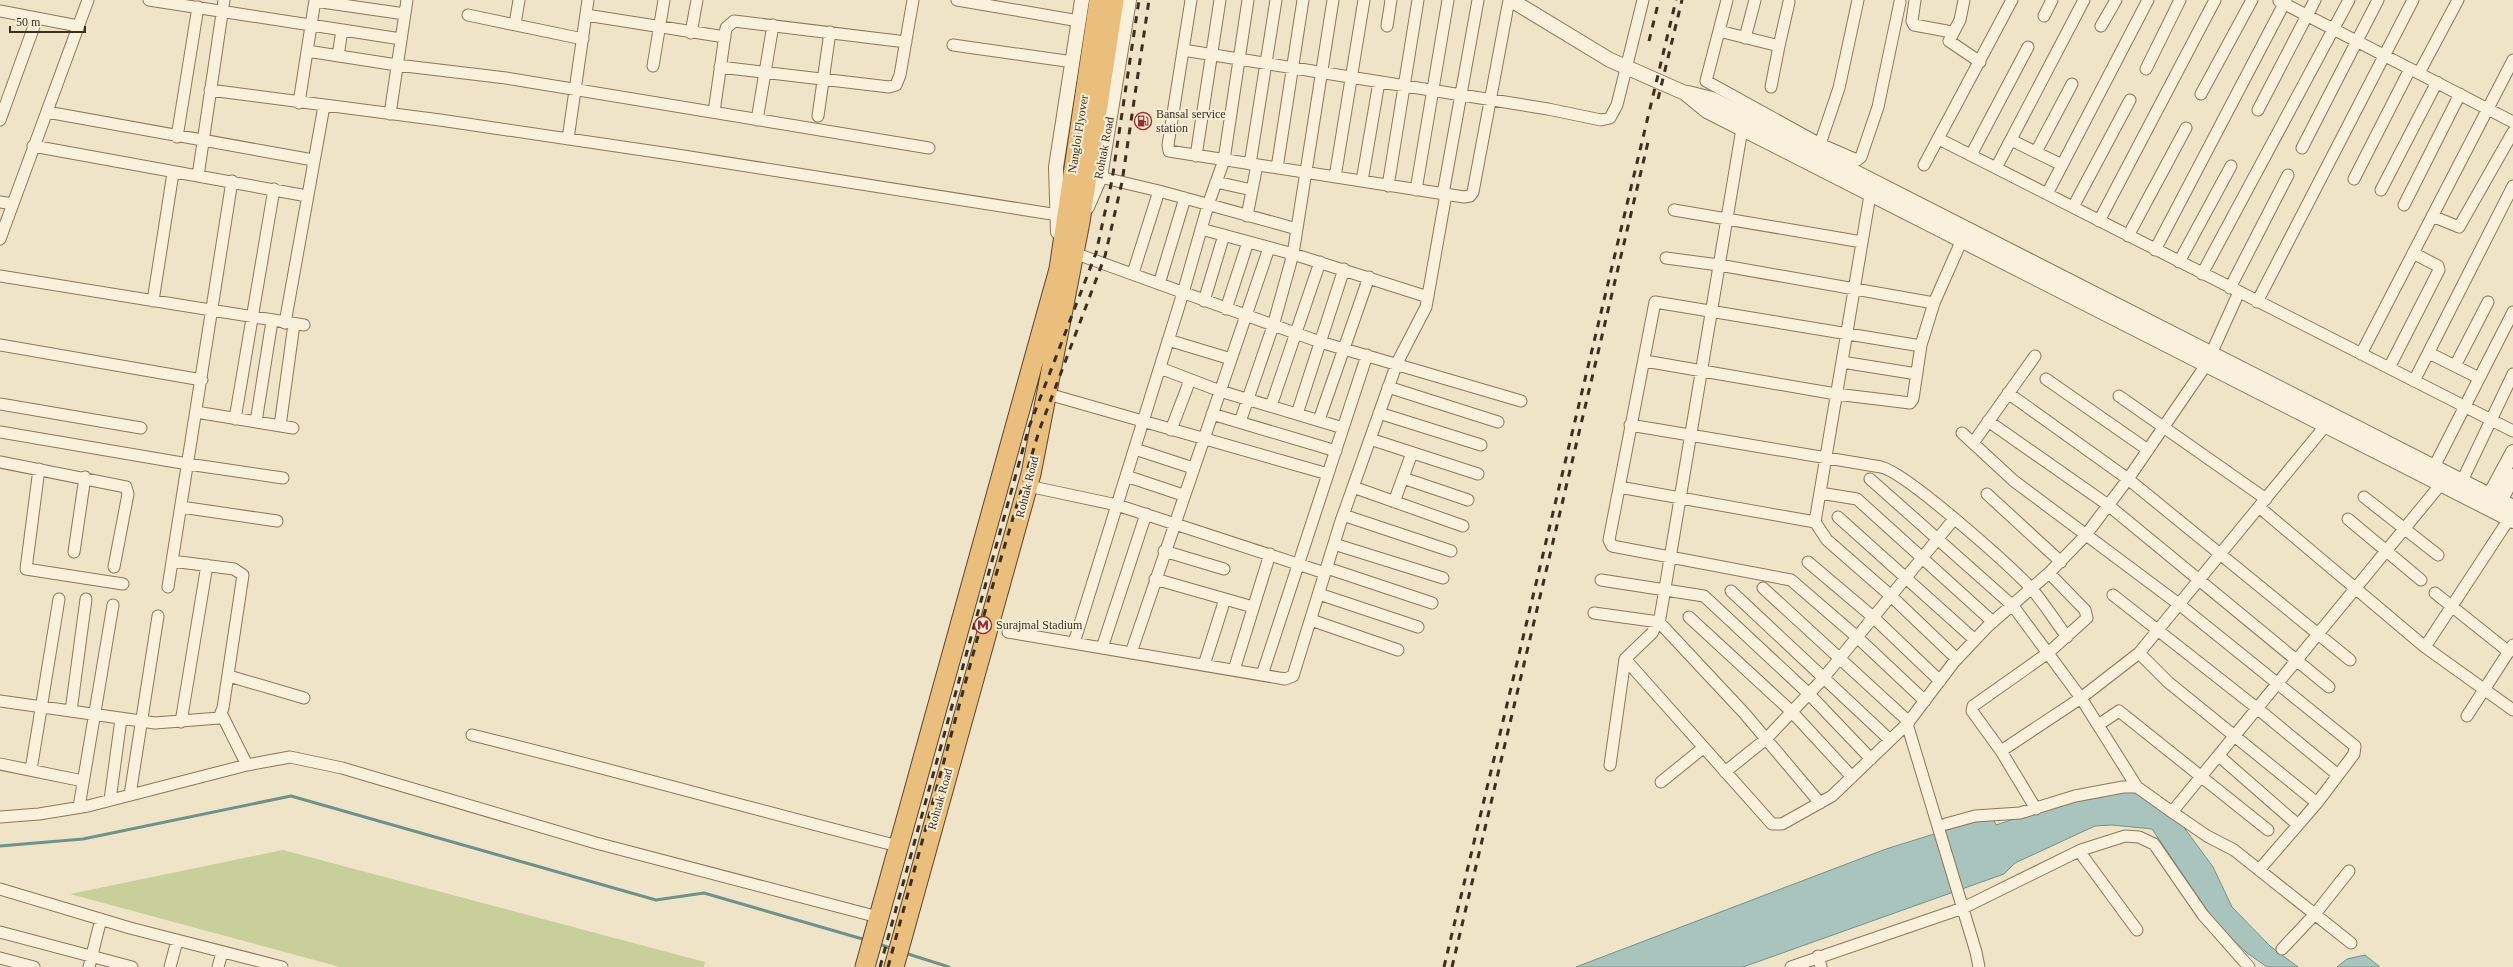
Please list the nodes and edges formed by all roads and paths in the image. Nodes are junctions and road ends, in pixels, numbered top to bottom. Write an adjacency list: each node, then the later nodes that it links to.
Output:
1 (88, 0): 62 (street)
2 (149, 0): 50 (street)
3 (407, 0): 52 (street)
4 (519, 0): 59 (street)
5 (588, 0): 54 (street)
6 (664, 0): 65 (street)
7 (697, 0): 71 (street)
8 (913, 0): 77 (street)
9 (962, 0): 58 (street)
10 (1082, 0): 58 (street)
11 (1099, 0): 152 (highway, Nangloi Flyover)
12 (1114, 0): 152 (highway, Nangloi Flyover)
13 (1129, 0): 152 (street, Rohtak Road)
14 (1191, 0): 81 (street)
15 (1220, 0): 83 (street)
16 (1248, 0): 86 (street)
17 (1276, 0): 90 (street)
18 (1303, 0): 94 (street)
19 (1333, 0): 99 (street)
20 (1364, 0): 100 (street)
21 (1391, 0): 63 (street)
22 (1418, 0): 105 (street)
23 (1448, 0): 109 (street)
24 (1478, 0): 113 (street)
25 (1510, 0): 95 (street); 114 (street)
26 (1643, 0): 95 (street)
27 (1727, 0): 68 (street)
28 (1755, 0): 73 (street)
29 (1858, 0): 135 (street)
30 (1915, 0): 70 (street)
31 (1964, 0): 70 (street)
32 (2012, 0): 89 (street)
33 (2052, 0): 56 (street)
34 (2084, 0): 133 (street)
35 (2116, 0): 64 (street)
36 (2148, 0): 146 (street)
37 (2180, 0): 96 (street)
38 (2215, 0): 182 (street)
39 (2252, 0): 111 (street)
40 (2315, 0): 55 (street)
41 (2349, 0): 66 (street)
42 (2378, 0): 76 (street)
43 (2413, 0): 84 (street)
44 (2458, 0): 97 (street)
45 (315, 1): 52 (street); 60 (street)
46 (2283, 1): 55 (street); 193 (street)
47 (1789, 2): 79 (street)
48 (1900, 2): 135 (street)
49 (223, 5): 50 (street); 60 (street); 107 (street)
50 (198, 7): 130 (street)
51 (0, 11): 57 (street)
52 (405, 14): 74 (street)
53 (468, 15): 59 (street)
54 (586, 15): 65 (street); 75 (street)
55 (2307, 15): 66 (street); 119 (street)
56 (2044, 16)
57 (37, 18): 62 (street); 124 (street)
58 (1079, 21): 88 (street)
59 (515, 24): 75 (street)
60 (311, 25): 67 (street); 82 (street)
61 (773, 25): 69 (street); 72 (street); 98 (street)
62 (78, 26): 120 (street)
63 (1387, 26)
64 (2102, 26)
65 (659, 28): 71 (street); 92 (street)
66 (2334, 29): 76 (street); 204 (street)
67 (342, 30): 74 (street); 85 (street)
68 (1719, 31): 73 (street); 135 (street)
69 (830, 32): 77 (street); 101 (street)
70 (1952, 32): 89 (street)
71 (691, 33): 72 (street)
72 (725, 37): 93 (street)
73 (1745, 38): 79 (street)
74 (401, 39): 91 (street)
75 (583, 39): 108 (street)
76 (2357, 41): 84 (street); 138 (street)
77 (906, 42): 101 (street)
78 (953, 45): 88 (street)
79 (1779, 46): 106 (street)
80 (2028, 47): 140 (street)
81 (1183, 50): 83 (street); 141 (street)
82 (307, 51): 85 (street); 116 (street)
83 (1213, 55): 86 (street); 141 (street)
84 (2384, 55): 97 (street); 214 (street)
85 (338, 56): 91 (street)
86 (1239, 59): 90 (street); 143 (street)
87 (2513, 60): 118 (street)
88 (1072, 62): 178 (street)
89 (1980, 62): 132 (street)
90 (1266, 64): 94 (street); 144 (street)
91 (397, 65): 108 (street); 122 (street)
92 (653, 66)
93 (720, 67): 98 (street); 121 (street)
94 (1292, 68): 99 (street); 148 (street)
95 (1627, 68): 110 (street); 114 (street)
96 (2146, 69)
97 (2414, 71): 103 (street); 156 (street)
98 (765, 72): 101 (street); 125 (street)
99 (1322, 74): 100 (street); 151 (street)
100 (1351, 78): 102 (street); 155 (street)
101 (824, 79): 123 (street)
102 (1378, 82): 105 (street); 159 (street)
103 (2437, 82): 112 (street); 165 (street)
104 (2072, 84): 139 (street)
105 (1404, 86): 109 (street); 160 (street)
106 (1771, 86)
107 (210, 90): 116 (street); 134 (street)
108 (575, 91): 121 (street); 131 (street)
109 (1434, 91): 113 (street); 164 (street)
110 (1685, 93): 128 (street); 237 (street)
111 (2201, 94)
112 (2460, 94): 118 (street); 175 (street)
113 (1461, 95): 114 (street); 167 (street)
114 (1490, 100): 167 (street)
115 (2130, 100): 176 (street)
116 (299, 103): 117 (street)
117 (324, 106): 122 (street); 142 (street)
118 (2488, 109): 126 (street); 180 (street)
119 (2258, 110)
120 (47, 112): 130 (street); 136 (street)
121 (714, 112): 125 (street)
122 (390, 114): 131 (street)
123 (818, 116)
124 (0, 120)
125 (757, 120): 137 (street)
126 (2513, 122)
127 (2186, 128): 187 (street)
128 (1742, 129): 169 (street); 181 (street)
129 (2513, 132): 180 (street)
130 (177, 137): 134 (street)
131 (568, 139): 178 (street)
132 (1939, 139): 140 (street); 145 (street)
133 (2011, 140): 139 (street); 149 (street)
134 (202, 142): 142 (street); 154 (street)
135 (1820, 144)
136 (34, 146): 150 (street); 173 (street)
137 (929, 148)
138 (2302, 148)
139 (2036, 152): 146 (street)
140 (1971, 155): 149 (street)
141 (1196, 156): 143 (street)
142 (313, 160): 170 (street)
143 (1224, 160): 144 (street); 158 (street)
144 (1254, 165): 148 (street); 163 (street)
145 (1924, 165)
146 (2062, 165): 168 (street)
147 (2231, 166): 199 (street)
148 (1277, 168): 151 (street)
149 (1996, 168): 168 (street)
150 (173, 173): 154 (street); 212 (street)
151 (1306, 173): 155 (street); 185 (street)
152 (1086, 175): 166 (street); 183 (highway, Nangloi Flyover); 201 (highway, Nangloi Flyover)
153 (2288, 175): 209 (street)
154 (198, 176): 157 (street)
155 (1335, 177): 159 (street)
156 (2354, 179)
157 (232, 181): 162 (street); 218 (street)
158 (1216, 182): 163 (street); 174 (street)
159 (1362, 182): 160 (street)
160 (1388, 186): 164 (street)
161 (2513, 186): 233 (street)
162 (274, 189): 170 (street); 221 (street)
163 (1252, 190): 179 (street)
164 (1416, 190): 167 (street)
165 (2381, 190)
166 (1159, 191): 171 (street); 203 (street)
167 (1444, 194): 211 (street)
168 (2047, 194): 176 (street)
169 (1870, 195): 190 (street); 191 (street)
170 (307, 196): 224 (street)
171 (1185, 198): 174 (street); 207 (street)
172 (0, 202): 173 (street)
173 (13, 204): 188 (street)
174 (1208, 205): 179 (street); 184 (street)
175 (2404, 205)
176 (2072, 207): 182 (street)
177 (1674, 210): 181 (street)
178 (1058, 215): 201 (street)
179 (1247, 216): 185 (street)
180 (2432, 216): 195 (street)
181 (1726, 219): 190 (street); 200 (street)
182 (2099, 221): 187 (street)
183 (1080, 222): 194 (highway, Rohtak Road)
184 (1201, 229): 186 (street); 210 (street)
185 (1297, 229): 196 (street)
186 (1224, 235): 189 (street); 213 (street)
187 (2128, 236): 193 (street)
188 (0, 238)
189 (1248, 242): 192 (street); 217 (street)
190 (1862, 242): 208 (street)
191 (1960, 242): 216 (street); 237 (street)
192 (1269, 248): 196 (street); 222 (street)
193 (2155, 250): 199 (street)
194 (1074, 253): 203 (street); 256 (highway, Rohtak Road)
195 (2413, 253): 234 (street); 244 (street)
196 (1293, 254): 198 (street); 225 (street)
197 (1666, 258): 200 (street)
198 (1320, 262): 202 (street); 226 (street)
199 (2179, 262): 204 (street)
200 (1718, 265): 208 (street); 219 (street)
201 (1059, 268): 471 (highway)
202 (1344, 269): 206 (street); 229 (street)
203 (1133, 273): 207 (street)
204 (2202, 274): 209 (street)
205 (0, 276): 212 (street)
206 (1369, 277): 211 (street); 232 (street)
207 (1159, 284): 210 (street)
208 (1854, 289): 216 (street); 227 (street)
209 (2235, 290): 214 (street); 237 (street)
210 (1183, 293): 213 (street); 228 (street)
211 (1428, 297): 241 (street)
212 (153, 301): 218 (street)
213 (1204, 301): 217 (street)
214 (2257, 302): 234 (street)
215 (2488, 302): 242 (street)
216 (1934, 303): 231 (street)
217 (1226, 309): 222 (street)
218 (213, 311): 221 (street); 250 (street)
219 (1711, 312): 227 (street); 239 (street); 245 (street)
220 (2513, 312): 248 (street)
221 (251, 317): 223 (street); 268 (street)
222 (1246, 317): 225 (street); 238 (street)
223 (272, 321): 224 (street); 273 (street)
224 (295, 324): 278 (street)
225 (1273, 326): 226 (street); 259 (street)
226 (1296, 334): 229 (street); 262 (street)
227 (1846, 335): 231 (street); 240 (street)
228 (1168, 340): 238 (street); 243 (street)
229 (1320, 342): 232 (street); 267 (street)
230 (0, 346): 250 (street)
231 (1921, 346): 246 (street)
232 (1343, 348): 235 (street); 270 (street)
233 (2429, 353): 242 (street); 252 (street)
234 (2361, 354): 244 (street)
235 (1367, 355): 241 (street); 281 (street)
236 (2035, 356): 255 (street)
237 (2208, 358): 277 (street); 282 (street); 300 (street)
238 (1231, 359): 254 (street)
239 (1645, 361): 245 (street); 276 (street)
240 (1842, 362): 246 (street); 257 (street)
241 (1397, 363): 253 (street); 260 (street)
242 (2455, 366): 248 (street)
243 (1160, 368): 251 (street); 271 (street)
244 (2389, 368): 252 (street)
245 (1701, 370): 257 (street); 287 (street)
246 (1917, 374): 257 (street)
247 (2513, 374): 269 (street)
248 (2479, 378): 263 (street)
249 (2046, 379): 293 (street)
250 (202, 380): 264 (street)
251 (1190, 380): 254 (street); 283 (street)
252 (2414, 381): 263 (street)
253 (1388, 387): 265 (street); 275 (street)
254 (1220, 391): 259 (street); 266 (street)
255 (2008, 393): 272 (street); 311 (street)
256 (1048, 394): 271 (street); 314 (highway, Rohtak Road)
257 (1836, 394): 297 (street)
258 (2119, 396): 282 (street)
259 (1247, 398): 262 (street); 274 (street)
260 (1521, 401)
261 (0, 404): 279 (street)
262 (1270, 406): 267 (street)
263 (2465, 407): 269 (street); 300 (street)
264 (196, 412): 268 (street); 299 (street)
265 (1379, 412): 288 (street); 291 (street)
266 (1212, 414): 274 (street); 289 (street)
267 (1297, 414): 270 (street)
268 (235, 418): 273 (street)
269 (2490, 419): 284 (street); 312 (street)
270 (1319, 420): 281 (street)
271 (1144, 421): 283 (street); 292 (street)
272 (1988, 421): 290 (street); 327 (street)
273 (256, 422): 278 (street)
274 (1240, 422): 294 (street)
275 (1498, 422)
276 (1630, 425): 287 (street); 316 (street)
277 (2326, 425): 313 (street); 324 (street)
278 (280, 426): 280 (street)
279 (141, 428)
280 (293, 428)
281 (1343, 428): 294 (street)
282 (2162, 428): 293 (street); 324 (street)
283 (1171, 430): 289 (street)
284 (2513, 431)
285 (0, 432): 299 (street)
286 (1962, 433): 290 (street)
287 (1690, 435): 297 (street); 320 (street)
288 (1370, 439): 296 (street); 315 (street)
289 (1202, 440): 301 (street); 303 (street)
290 (1973, 443): 340 (street)
291 (1481, 445)
292 (1135, 449): 301 (street); 305 (street)
293 (2148, 450): 311 (street)
294 (1336, 451): 303 (street)
295 (2513, 452): 325 (street)
296 (1412, 453): 304 (street); 309 (street)
297 (1826, 457): 317 (street); 333 (street)
298 (0, 462): 302 (street)
299 (188, 464): 308 (street); 328 (street)
300 (2434, 467): 312 (street)
301 (1193, 468): 319 (street)
302 (40, 469): 307 (street); 367 (street)
303 (1328, 474): 355 (street)
304 (1478, 474)
305 (1126, 476): 319 (street); 326 (street)
306 (2513, 476): 325 (street)
307 (85, 477): 346 (street); 357 (street)
308 (283, 478)
309 (1403, 478): 322 (street); 323 (street)
310 (1870, 479): 341 (street)
311 (2128, 479): 327 (street); 348 (street)
312 (2462, 481): 325 (street)
313 (2441, 484): 325 (street); 339 (street)
314 (1028, 486): 326 (street); 496 (highway, Rohtak Road)
315 (1353, 487): 323 (street); 330 (street)
316 (1619, 487): 320 (street); 350 (street)
317 (1820, 493): 336 (street); 351 (street)
318 (1987, 494): 354 (street)
319 (1183, 495): 337 (street)
320 (1680, 496): 336 (street); 350 (street)
321 (2364, 497): 339 (street)
322 (1468, 500)
323 (1394, 502): 338 (street)
324 (2262, 503): 348 (street); 372 (street)
325 (2492, 503): 331 (street)
326 (1117, 505): 329 (street); 401 (street)
327 (2108, 505): 340 (street); 366 (street)
328 (181, 506): 335 (street); 352 (street)
329 (1146, 514): 337 (street); 403 (street)
330 (1343, 515): 342 (street); 344 (street)
331 (2512, 516): 386 (street)
332 (1838, 517): 361 (street)
333 (1954, 519): 341 (street); 370 (street)
334 (2348, 519): 345 (street)
335 (276, 520)
336 (1815, 522): 377 (street)
337 (1173, 523): 343 (street); 347 (street)
338 (1463, 526)
339 (2404, 529): 345 (street); 349 (street)
340 (2087, 534): 354 (street); 383 (street)
341 (1939, 538): 351 (street); 384 (street)
342 (1334, 544): 359 (street); 362 (street)
343 (1164, 551): 358 (street); 363 (street)
344 (1451, 551)
345 (2387, 551): 365 (street); 372 (street)
346 (74, 552)
347 (1270, 554): 355 (street); 385 (street)
348 (2221, 554): 366 (street); 397 (street)
349 (2438, 555)
350 (1670, 558): 371 (street); 398 (street)
351 (1922, 558): 361 (street); 393 (street)
352 (172, 561): 356 (street); 368 (street)
353 (1808, 562): 390 (street)
354 (2060, 562): 360 (street)
355 (1299, 563): 359 (street); 416 (street)
356 (207, 565): 417 (street); 438 (street)
357 (114, 567)
358 (1224, 569)
359 (1326, 570): 375 (street); 381 (street)
360 (2049, 573): 370 (street); 399 (street)
361 (1907, 576): 377 (street); 400 (street)
362 (1443, 578)
363 (1155, 579): 380 (street); 406 (street)
364 (1601, 580): 371 (street)
365 (2421, 580)
366 (2200, 581): 383 (street); 412 (street)
367 (123, 584)
368 (168, 587)
369 (1763, 588): 409 (street)
370 (2032, 589): 384 (street); 399 (street)
371 (1665, 590): 392 (street); 423 (street)
372 (2355, 590): 397 (street); 402 (street)
373 (1731, 591): 418 (street)
374 (2435, 593): 386 (street)
375 (1319, 594): 391 (street); 394 (street)
376 (2113, 595): 396 (street)
377 (1891, 596): 390 (street); 411 (street)
378 (59, 599): 428 (street)
379 (86, 599): 431 (street)
380 (1225, 599): 385 (street); 414 (street)
381 (1432, 603)
382 (113, 605): 434 (street)
383 (2180, 605): 396 (street); 420 (street)
384 (2013, 606): 393 (street); 407 (street)
385 (1253, 607): 415 (street)
386 (2452, 607): 402 (street); 404 (street)
387 (1594, 613): 392 (street)
388 (158, 616): 437 (street)
389 (1689, 617): 432 (street)
390 (1873, 617): 398 (street); 419 (street)
391 (1311, 620): 405 (street); 416 (street)
392 (1659, 622): 410 (street); 443 (street)
393 (1993, 622): 400 (street)
394 (1418, 627)
395 (1008, 632): 401 (street)
396 (2159, 632): 408 (street); 429 (street)
397 (2318, 635): 412 (street); 413 (street)
398 (1857, 637): 409 (street); 427 (street)
399 (2067, 638): 407 (street)
400 (1975, 640): 411 (street)
401 (1074, 643): 403 (street)
402 (2425, 646): 422 (street)
403 (1102, 648): 406 (street)
404 (2511, 648): 422 (street)
405 (1398, 650)
406 (1131, 653): 414 (street)
407 (2048, 653): 425 (street); 446 (street)
408 (2140, 653): 425 (street); 442 (street)
409 (1840, 657): 418 (street); 439 (street)
410 (1625, 659): 445 (street); 451 (street)
411 (1957, 659): 419 (street)
412 (2298, 660): 420 (street); 421 (street)
413 (2350, 660)
414 (1204, 665): 415 (street)
415 (1234, 670): 416 (street)
416 (1262, 675)
417 (229, 676): 424 (street); 433 (street)
418 (1825, 677): 423 (street); 444 (street)
419 (1940, 681): 427 (street)
420 (2278, 684): 429 (street); 454 (street)
421 (2329, 686)
422 (2485, 689): 430 (street); 435 (street)
423 (1809, 694): 432 (street); 448 (street)
424 (304, 698)
425 (2081, 698): 440 (street); 446 (street)
426 (0, 701): 428 (street)
427 (1924, 701): 439 (street)
428 (42, 708): 431 (street); 452 (street)
429 (2258, 708): 442 (street); 454 (street)
430 (2513, 710)
431 (71, 711): 434 (street)
432 (1792, 712): 443 (street); 455 (street)
433 (222, 713): 438 (street); 450 (street)
434 (94, 714): 436 (street); 457 (street)
435 (2467, 716)
436 (121, 719): 437 (street); 461 (street)
437 (141, 722): 438 (street); 460 (street)
438 (181, 722)
439 (1908, 723): 444 (street); 468 (street)
440 (2098, 725): 456 (street); 459 (street)
441 (472, 735): 471 (street)
442 (2236, 736): 447 (street); 463 (street)
443 (1766, 739): 453 (street); 462 (street)
444 (1890, 740): 448 (street)
445 (1703, 748): 453 (street); 458 (street)
446 (2002, 751): 465 (street)
447 (2219, 756): 456 (street); 469 (street)
448 (1871, 759): 455 (street)
449 (0, 764): 452 (street)
450 (248, 765): 460 (street); 479 (street)
451 (1610, 765)
452 (32, 770): 457 (street)
453 (1725, 772): 462 (street)
454 (2338, 775): 463 (street)
455 (1852, 776): 462 (street)
456 (2202, 776): 466 (street); 470 (street)
457 (83, 781): 464 (street)
458 (1661, 782)
459 (2137, 787): 465 (street); 466 (street)
460 (130, 795): 461 (street)
461 (110, 800): 464 (street)
462 (1820, 803)
463 (2316, 803): 469 (street)
464 (79, 807): 467 (street)
465 (2036, 809): 468 (street)
466 (2172, 812): 473 (street)
467 (0, 817)
468 (1942, 823): 476 (street)
469 (2298, 825): 473 (street)
470 (2268, 830)
471 (898, 846): 479 (highway)
472 (2079, 851): 476 (street); 480 (street); 499 (street)
473 (2259, 870): 477 (street)
474 (2349, 871): 477 (street)
475 (0, 889): 478 (street)
476 (1962, 906): 488 (street); 498 (street)
477 (2315, 914): 483 (street); 484 (street)
478 (101, 919): 482 (street); 486 (street)
479 (877, 921): 495 (highway)
480 (2137, 930)
481 (0, 932): 486 (street)
482 (177, 941): 485 (street); 492 (street)
483 (2351, 943)
484 (2282, 949)
485 (222, 953): 493 (street); 494 (street)
486 (92, 956): 490 (street); 491 (street)
487 (0, 958): 489 (street)
488 (1819, 962): 497 (street)
489 (34, 967)
490 (89, 967)
491 (132, 967)
492 (170, 967)
493 (218, 967)
494 (282, 967)
495 (865, 967)
496 (894, 967)
497 (1791, 967)
498 (1979, 967)
499 (2250, 967)

